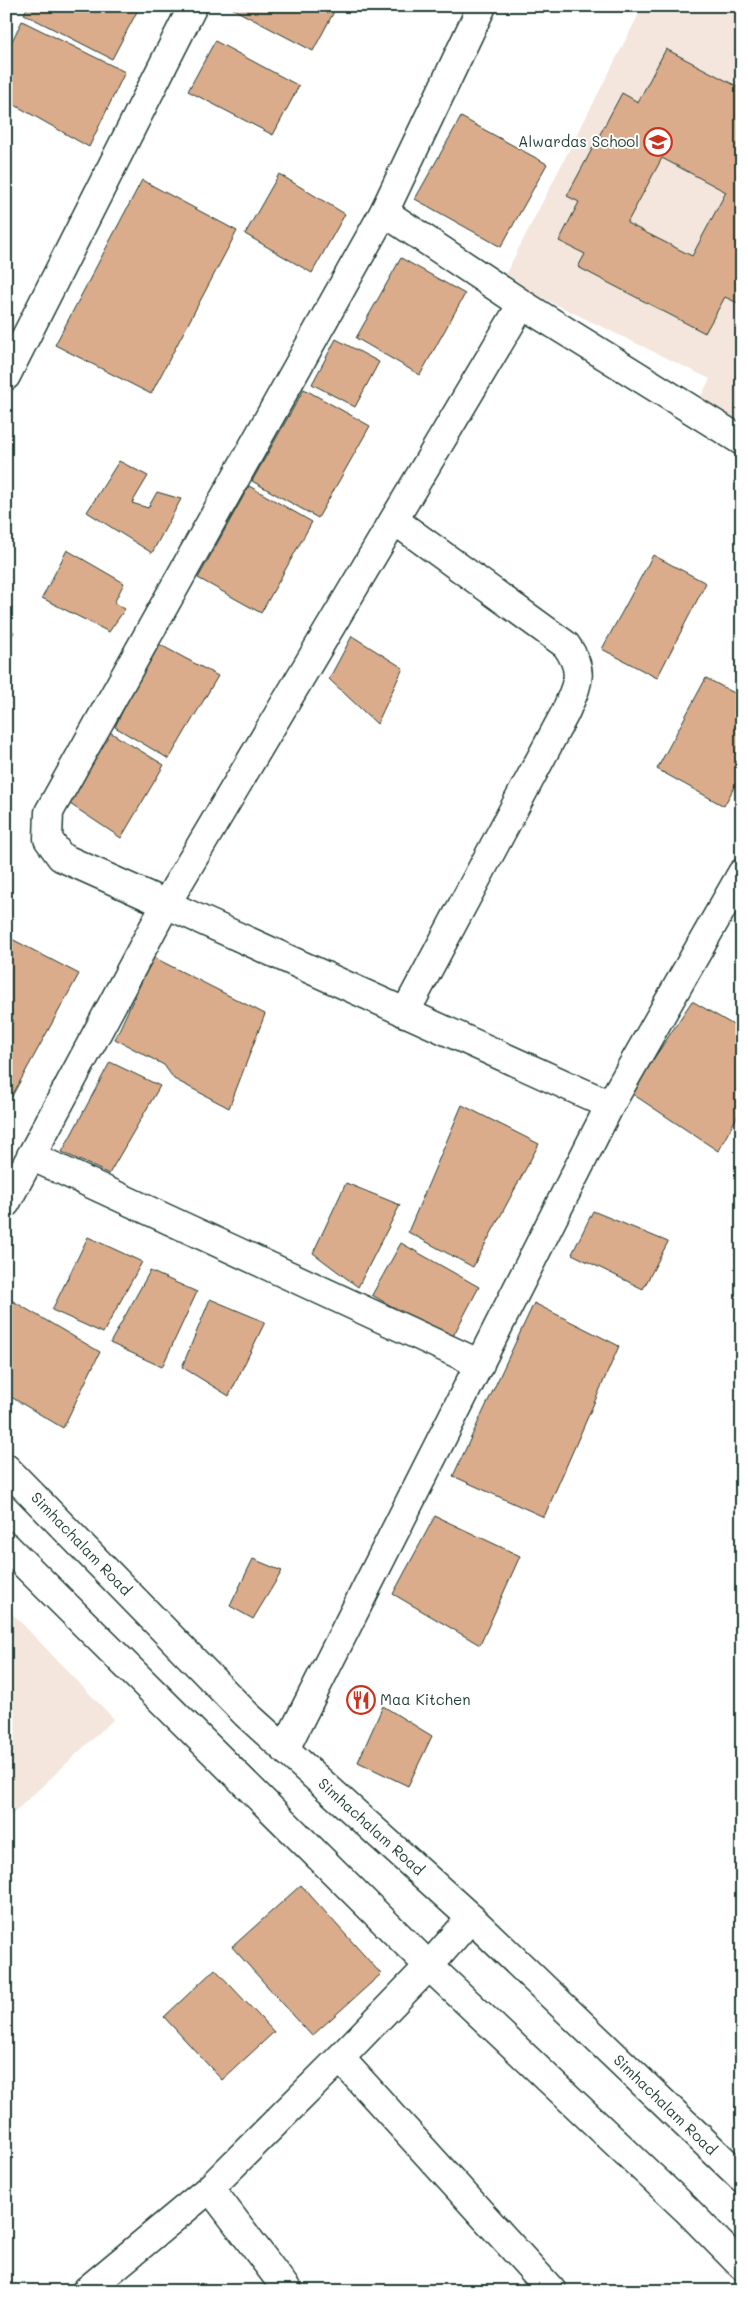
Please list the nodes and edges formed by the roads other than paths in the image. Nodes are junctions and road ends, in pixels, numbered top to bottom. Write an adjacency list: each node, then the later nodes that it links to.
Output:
1 (192, 6): 5 (street)
2 (482, 6): 3 (street)
3 (384, 212): 4 (street); 9 (street)
4 (522, 304): 6 (street); 7 (street)
5 (6, 376)
6 (742, 441)
7 (394, 520): 9 (street); 10 (street)
8 (742, 873): 11 (street)
9 (166, 904): 10 (street); 12 (street)
10 (406, 1013): 11 (street)
11 (610, 1105): 14 (street)
12 (31, 1156): 13 (street); 14 (street)
13 (6, 1203)
14 (480, 1364): 17 (street)
15 (6, 1468): 17 (street, Simhachalam Road)
16 (6, 1546): 19 (street)
17 (285, 1749): 18 (street, Simhachalam Road)
18 (471, 1918): 19 (street); 21 (street, Simhachalam Road)
19 (429, 1966): 20 (street); 23 (street)
20 (340, 2058): 22 (street); 26 (street)
21 (742, 2178)
22 (210, 2188): 24 (street); 25 (street)
23 (742, 2266)
24 (86, 2291)
25 (288, 2291)
26 (552, 2291)

